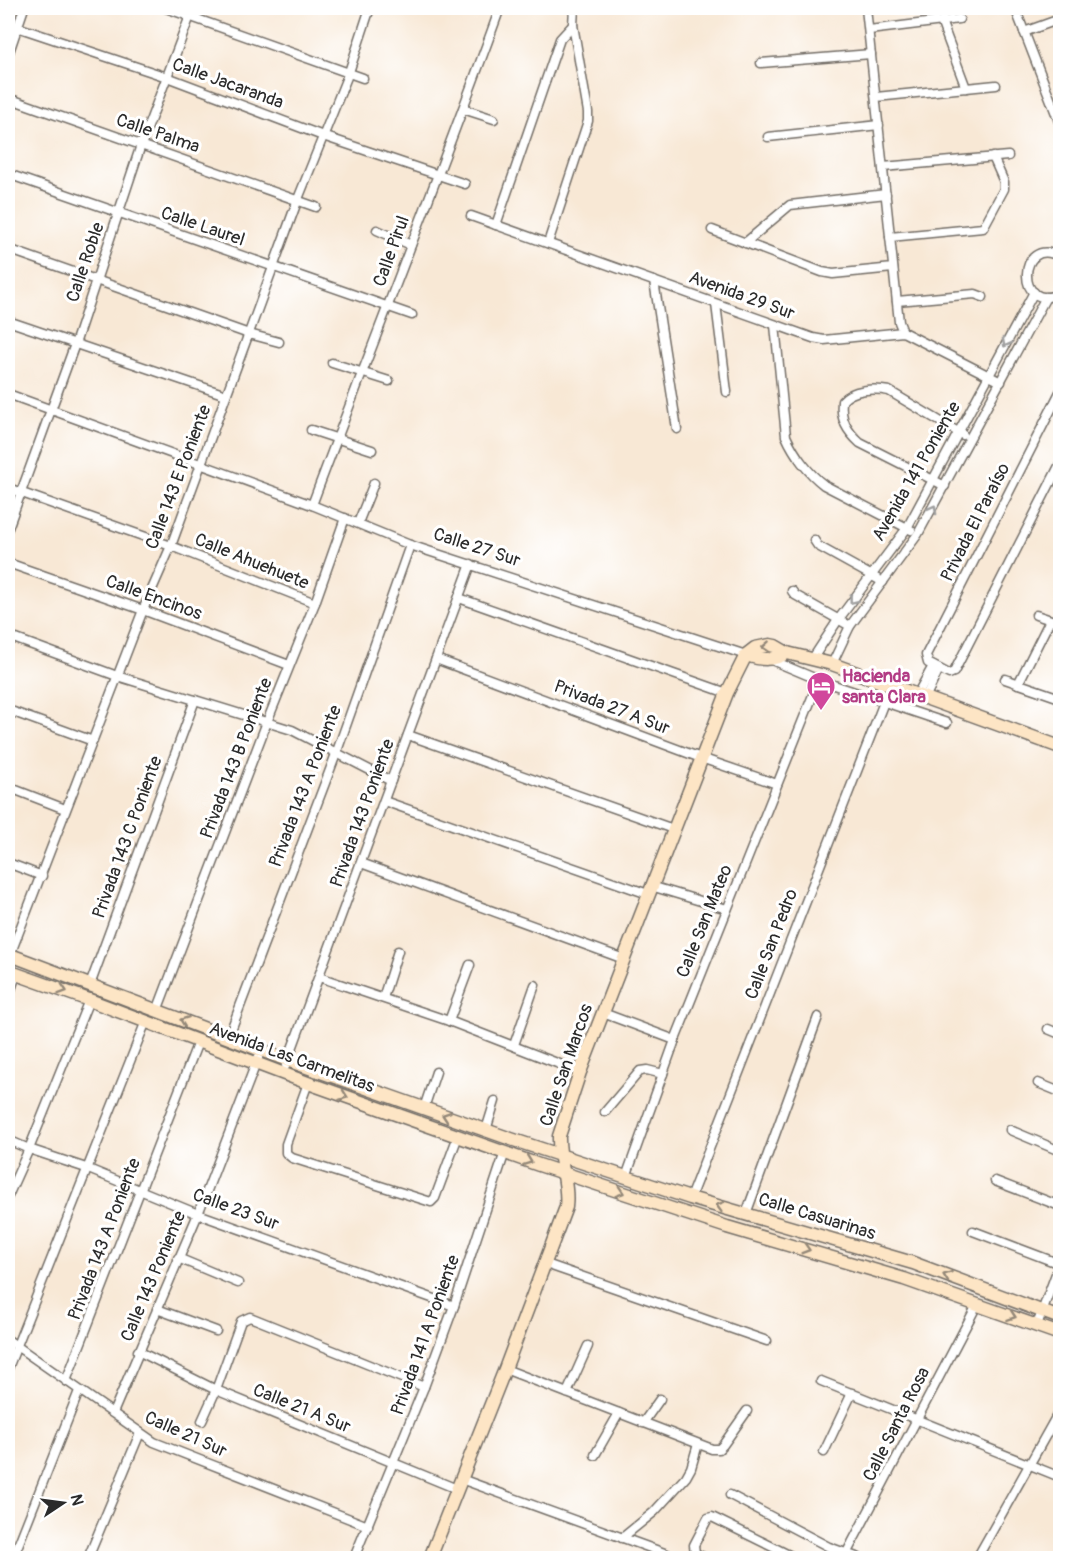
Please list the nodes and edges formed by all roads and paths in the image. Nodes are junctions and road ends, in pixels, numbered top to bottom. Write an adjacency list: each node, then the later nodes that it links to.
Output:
1 (24, 8): 14 (street)
2 (166, 8): 8 (street)
3 (370, 8): 20 (street, Calle 143 E Poniente)
4 (500, 8): 29 (street, Calle Pirul)
5 (574, 8): 13 (street)
6 (866, 8): 15 (street)
7 (1015, 8): 16 (street)
8 (192, 11): 20 (street); 21 (street, Calle Roble)
9 (959, 19): 11 (street)
10 (1060, 19): 16 (street)
11 (941, 21): 15 (street); 24 (street)
12 (8, 24): 14 (street, Calle Jacaranda)
13 (573, 25): 47 (street); 51 (street)
14 (17, 28): 18 (street); 21 (street, Calle Jacaranda)
15 (868, 30): 17 (street)
16 (1024, 32): 27 (street)
17 (871, 54): 19 (street); 26 (street)
18 (8, 55)
19 (761, 63)
20 (349, 72): 22 (street); 33 (street, Calle 143 E Poniente)
21 (167, 77): 33 (street, Calle Jacaranda); 35 (street, Calle Roble)
22 (363, 78)
23 (996, 85): 24 (street)
24 (966, 88): 26 (street)
25 (1060, 93): 27 (street)
26 (876, 97): 32 (street)
27 (1050, 97): 31 (street)
28 (8, 98): 35 (street, Calle Palma)
29 (463, 109): 30 (street); 40 (street, Calle Pirul)
30 (494, 120)
31 (1060, 124)
32 (879, 125): 34 (street); 38 (street)
33 (323, 136): 40 (street, Calle Jacaranda); 43 (street, Calle 143 E Poniente)
34 (768, 137)
35 (141, 145): 43 (street, Calle Palma); 45 (street, Calle Roble)
36 (1008, 156): 37 (street)
37 (993, 157): 38 (street); 50 (street)
38 (883, 167): 42 (street)
39 (8, 174): 45 (street, Calle Laurel)
40 (437, 175): 41 (street, Calle Jacaranda); 53 (street, Calle Pirul)
41 (465, 184)
42 (886, 194): 50 (street); 52 (street)
43 (298, 199): 44 (street, Calle Palma); 56 (street, Calle 143 E Poniente)
44 (316, 207)
45 (119, 214): 56 (street, Calle Laurel); 58 (street, Calle Roble)
46 (471, 216): 47 (street, Avenida 29 Sur)
47 (496, 225): 51 (street, Avenida 29 Sur)
48 (377, 230): 53 (street)
49 (712, 230): 52 (street)
50 (890, 237): 57 (street)
51 (548, 243): 59 (street, Avenida 29 Sur)
52 (745, 243): 57 (street)
53 (411, 245): 66 (street, Calle Pirul)
54 (8, 249): 58 (street)
55 (1060, 255): 60 (street)
56 (273, 267): 66 (street, Calle Laurel); 71 (street, Calle 143 E Poniente)
57 (894, 268): 64 (street)
58 (95, 279): 71 (street); 73 (street, Calle Roble)
59 (654, 281): 65 (street, Avenida 29 Sur); 84 (street)
60 (1034, 292): 63 (street); 76 (street, Avenida 141 Poniente, one-way to 76)
61 (1060, 293): 63 (street)
62 (983, 297): 64 (street)
63 (1046, 297): 78 (street, Avenida 141 Poniente)
64 (897, 301): 70 (street)
65 (716, 304): 69 (street, Avenida 29 Sur); 79 (street)
66 (389, 306): 67 (street, Calle Laurel); 75 (street, Calle Pirul)
67 (412, 315)
68 (8, 321): 73 (street)
69 (775, 325): 70 (street, Avenida 29 Sur); 101 (street)
70 (903, 332): 76 (street)
71 (249, 334): 72 (street); 82 (street, Calle 143 E Poniente)
72 (279, 342)
73 (75, 344): 82 (street); 83 (street, Calle Roble)
74 (332, 363): 75 (street)
75 (362, 372): 77 (street); 87 (street, Calle Pirul)
76 (989, 376): 78 (street); 86 (street, Avenida 141 Poniente)
77 (389, 381)
78 (1000, 382): 88 (street, Avenida 141 Poniente)
79 (727, 392)
80 (1060, 392): 127 (street, Privada El Paraíso)
81 (8, 394): 83 (street, Calle 27 Sur)
82 (226, 395): 91 (street, Calle 143 E Poniente)
83 (50, 409): 91 (street, Calle 27 Sur); 96 (street, Calle Roble)
84 (677, 429)
85 (311, 430): 87 (street)
86 (959, 433): 88 (street); 92 (street, Avenida 141 Poniente); 92 (street)
87 (337, 437): 89 (street); 97 (street, Calle Pirul)
88 (970, 440): 94 (street, Avenida 141 Poniente)
89 (372, 450)
90 (1060, 464): 127 (street)
91 (199, 465): 97 (street, Calle 27 Sur); 105 (street, Calle 143 E Poniente)
92 (934, 481): 94 (street); 101 (street, Avenida 141 Poniente)
93 (374, 483): 99 (street)
94 (945, 486): 102 (street, Avenida 141 Poniente, one-way to 94)
95 (8, 488): 96 (street, Calle Ahuehuete)
96 (20, 493): 100 (street, Calle Roble); 105 (street, Calle Ahuehuete)
97 (312, 505): 98 (street, Calle 27 Sur)
98 (345, 518): 99 (street, Calle 27 Sur); 112 (street, Privada 143 B Poniente)
99 (358, 523): 104 (street, Calle 27 Sur)
100 (8, 528)
101 (907, 528): 102 (street); 108 (street, Avenida 141 Poniente)
102 (918, 534): 109 (street, Avenida 141 Poniente)
103 (814, 540): 108 (street)
104 (410, 545): 107 (street, Calle 27 Sur); 143 (street, Privada 143 A Poniente)
105 (171, 546): 112 (street, Calle Ahuehuete); 113 (street, Calle 143 E Poniente)
106 (8, 563): 113 (street, Calle Encinos)
107 (471, 564): 111 (street, Privada 143 Poniente); 121 (street, Calle 27 Sur)
108 (871, 576): 109 (street); 115 (street, Avenida 141 Poniente, one-way to 115)
109 (883, 582): 118 (street, Avenida 141 Poniente)
110 (792, 591): 115 (street)
111 (459, 598): 123 (street, Privada 143 Poniente); 132 (street)
112 (315, 603): 126 (street, Privada 143 B Poniente)
113 (143, 610): 126 (street, Calle Encinos); 128 (street, Calle 143 E Poniente)
114 (1036, 615): 116 (street)
115 (838, 620): 118 (street); 122 (street, Avenida 141 Poniente)
116 (1050, 620): 117 (street); 131 (street)
117 (1060, 623)
118 (850, 626): 125 (street, Avenida 141 Poniente)
119 (8, 636): 128 (street)
120 (787, 653): 121 (street, Calle 27 Sur, one-way to 121); 122 (street, Calle 27 Sur); 124 (street, Calle 27 Sur)
121 (746, 655): 124 (street, Calle 27 Sur); 132 (street, Calle San Marcos)
122 (813, 658): 125 (street, Calle 27 Sur)
123 (436, 659): 140 (street, Privada 143 Poniente); 144 (street, Privada 27 A Sur)
124 (768, 659): 130 (street)
125 (832, 664): 133 (street, Calle 27 Sur)
126 (289, 665): 138 (street, Privada 143 B Poniente)
127 (936, 667): 133 (street, Privada El Paraíso)
128 (117, 676): 135 (street); 141 (street, Calle 143 E Poniente)
129 (1005, 679): 131 (street)
130 (819, 680): 136 (street); 146 (street, Calle San Mateo)
131 (1018, 684): 134 (street)
132 (726, 693): 144 (street, Calle San Marcos)
133 (921, 697): 142 (street, Calle 27 Sur)
134 (1060, 698)
135 (195, 700): 138 (street); 162 (street, Privada 143 C Poniente)
136 (884, 702): 139 (street); 205 (street, Calle San Pedro)
137 (8, 710): 141 (street)
138 (267, 722): 143 (street); 167 (street, Privada 143 B Poniente)
139 (947, 723)
140 (408, 735): 145 (street, Privada 143 Poniente); 150 (street)
141 (93, 741): 149 (street, Calle 143 E Poniente)
142 (1060, 747)
143 (336, 754): 145 (street); 174 (street, Privada 143 A Poniente)
144 (701, 758): 146 (street, Privada 27 A Sur); 150 (street, Calle San Marcos)
145 (391, 781): 148 (street, Privada 143 Poniente)
146 (777, 784): 155 (street, Calle San Mateo)
147 (8, 787): 149 (street)
148 (384, 801): 152 (street, Privada 143 Poniente); 154 (street)
149 (65, 809): 153 (street, Calle 143 E Poniente)
150 (673, 829): 154 (street, Calle San Marcos)
151 (8, 863): 153 (street)
152 (361, 863): 158 (street); 161 (street, Privada 143 Poniente)
153 (42, 876): 157 (street, Calle 143 E Poniente)
154 (649, 890): 155 (street); 158 (street, Calle San Marcos)
155 (727, 909): 175 (street, Calle San Mateo)
156 (398, 951): 165 (street)
157 (9, 955): 162 (street, Avenida Las Carmelitas)
158 (624, 959): 168 (street, Calle San Marcos)
159 (470, 965): 171 (street)
160 (12, 973): 164 (street); 166 (street, Avenida Las Carmelitas, one-way to 166)
161 (319, 977): 165 (street); 179 (street, Privada 143 Poniente)
162 (90, 985): 167 (street, Avenida Las Carmelitas)
163 (535, 985): 177 (street)
164 (8, 999)
165 (383, 999): 171 (street)
166 (89, 1000): 170 (street, Avenida Las Carmelitas); 195 (street)
167 (157, 1011): 174 (street, Avenida Las Carmelitas, one-way to 167)
168 (603, 1013): 175 (street); 182 (street, Calle San Marcos)
169 (818, 1017): 208 (street)
170 (146, 1021): 176 (street, Avenida Las Carmelitas); 199 (street)
171 (449, 1021): 177 (street)
172 (1048, 1029): 173 (street)
173 (1060, 1034)
174 (228, 1038): 178 (street, Avenida Las Carmelitas)
175 (675, 1040): 184 (street, Calle San Mateo)
176 (198, 1042): 180 (street, Avenida Las Carmelitas); 203 (street, Privada 143 A Poniente)
177 (514, 1045): 182 (street)
178 (261, 1050): 179 (street, Avenida Las Carmelitas); 180 (street, Calle 143 Poniente)
179 (287, 1060): 183 (street, Privada 143 Poniente); 189 (street, Avenida Las Carmelitas)
180 (256, 1063): 183 (street, Avenida Las Carmelitas); 207 (street, Calle 143 Poniente)
181 (436, 1072): 189 (street)
182 (580, 1072): 198 (street, Calle San Marcos)
183 (284, 1073): 185 (street, Avenida Las Carmelitas)
184 (663, 1074): 190 (street); 201 (street, Calle San Mateo)
185 (308, 1083): 193 (street, Avenida Las Carmelitas, one-way to 193); 193 (street)
186 (1038, 1083): 187 (street)
187 (1060, 1092)
188 (495, 1101): 191 (street)
189 (424, 1108): 191 (street, Avenida Las Carmelitas, one-way to 189)
190 (605, 1112)
191 (486, 1130): 198 (street, Avenida Las Carmelitas)
192 (1010, 1130): 196 (street)
193 (458, 1136): 197 (street, Avenida Las Carmelitas)
194 (8, 1140): 195 (street, Calle 23 Sur)
195 (29, 1149): 199 (street, Calle 23 Sur); 204 (street)
196 (1060, 1151)
197 (505, 1152): 200 (street, Avenida Las Carmelitas, one-way to 200); 215 (street, Privada 141 A Poniente)
198 (561, 1156): 200 (street, Calle San Marcos); 201 (street, Calle Casuarinas)
199 (86, 1168): 203 (street, Calle 23 Sur); 225 (street)
200 (565, 1173): 211 (street, Calle San Marcos); 214 (street, Calle Casuarinas, one-way to 214)
201 (626, 1177): 205 (street, Calle Casuarinas)
202 (995, 1181): 206 (street)
203 (140, 1190): 207 (street, Calle 23 Sur); 229 (street, Privada 143 A Poniente)
204 (8, 1196)
205 (690, 1198): 208 (street, Calle Casuarinas, one-way to 205)
206 (1060, 1206)
207 (198, 1214): 210 (street, Calle 143 Poniente); 215 (street, Calle 23 Sur)
208 (746, 1214): 217 (street, Calle Casuarinas, one-way to 208)
209 (973, 1231): 212 (street)
210 (178, 1258): 213 (street); 216 (street, Calle 143 Poniente)
211 (546, 1264): 223 (street); 228 (street, Calle San Marcos)
212 (1060, 1264): 217 (street)
213 (238, 1283)
214 (977, 1305): 219 (street, Calle Casuarinas, one-way to 219); 241 (street, Calle Santa Rosa)
215 (454, 1306): 231 (street, Privada 141 A Poniente)
216 (157, 1309): 220 (street); 226 (street, Calle 143 Poniente)
217 (1042, 1311): 218 (street, Calle Casuarinas); 219 (street)
218 (1060, 1318)
219 (1037, 1325): 221 (street, Calle Casuarinas)
220 (216, 1331)
221 (1060, 1334)
222 (8, 1340): 225 (street, Calle 21 Sur)
223 (768, 1341)
224 (588, 1346): 234 (street)
225 (16, 1347): 227 (street); 229 (street, Calle 21 Sur)
226 (138, 1350): 232 (street, Calle 21 A Sur); 239 (street, Calle 143 Poniente)
227 (8, 1368)
228 (505, 1369): 234 (street); 251 (street, Calle San Marcos)
229 (66, 1381): 233 (street, Calle 21 Sur)
230 (821, 1381): 235 (street)
231 (424, 1387): 232 (street); 248 (street, Privada 141 A Poniente)
232 (216, 1390): 242 (street); 248 (street, Calle 21 A Sur)
233 (79, 1391): 239 (street, Calle 21 Sur); 257 (street)
234 (567, 1393): 240 (street)
235 (852, 1393): 241 (street); 246 (street)
236 (660, 1399): 243 (street)
237 (1060, 1410): 249 (street)
238 (747, 1411): 245 (street)
239 (112, 1413): 244 (street, Calle 21 Sur)
240 (619, 1413): 243 (street); 247 (street)
241 (918, 1420): 249 (street); 256 (street, Calle Santa Rosa)
242 (202, 1421)
243 (644, 1423): 245 (street)
244 (140, 1434): 253 (street, Calle 21 Sur); 258 (street)
245 (698, 1444): 254 (street)
246 (824, 1452)
247 (595, 1455)
248 (394, 1463): 251 (street, Calle 21 A Sur); 253 (street, Privada 141 A Poniente)
249 (1030, 1465): 250 (street); 264 (street)
250 (1060, 1477)
251 (459, 1484): 254 (street, Calle 21 A Sur); 260 (street, Calle San Marcos)
252 (730, 1495): 256 (street)
253 (368, 1526): 259 (street, Privada 141 A Poniente)
254 (622, 1538): 255 (street, Calle 21 A Sur)
255 (668, 1554)
256 (845, 1556): 263 (street)
257 (14, 1558)
258 (88, 1558)
259 (354, 1558)
260 (430, 1558)
261 (705, 1558): 262 (street)
262 (795, 1558)
263 (859, 1558)
264 (977, 1558)

